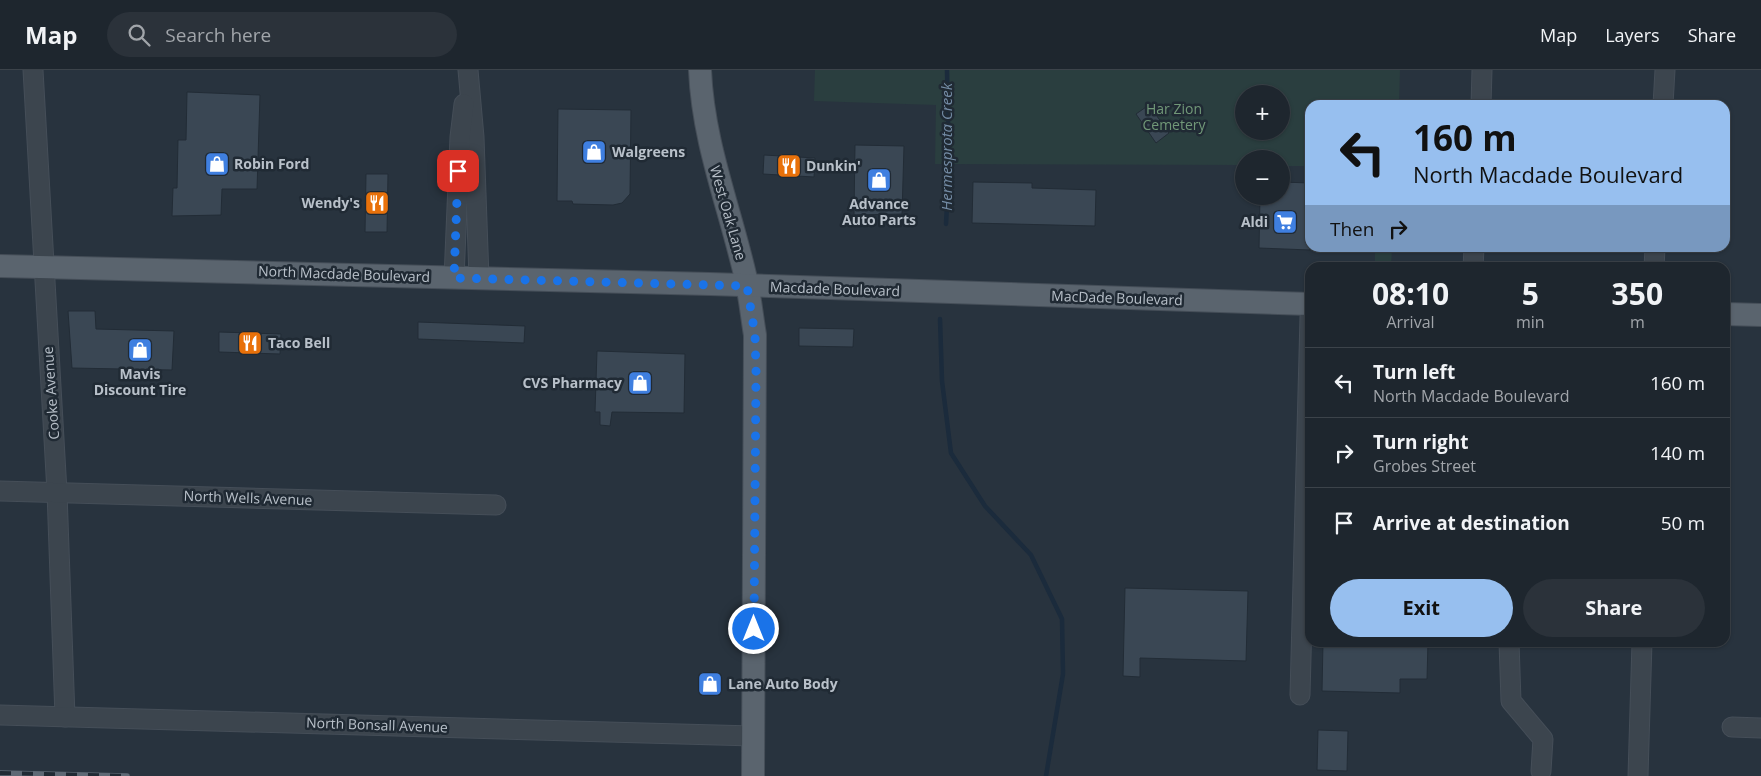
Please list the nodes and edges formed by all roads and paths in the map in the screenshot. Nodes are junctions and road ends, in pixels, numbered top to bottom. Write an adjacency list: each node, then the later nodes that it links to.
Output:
1 (33, 70): 9 (street, Cooke Avenue)
2 (468, 70): 10 (street); 11 (street)
3 (700, 70): 12 (main road, West Oak Lane)
4 (1482, 70): 6 (street)
5 (1665, 70): 7 (street)
6 (1481, 100)
7 (1663, 100)
8 (0, 266): 9 (main road, North Macdade Boulevard)
9 (44, 267): 10 (main road, North Macdade Boulevard); 18 (street, Cooke Avenue)
10 (454, 278): 11 (main road, North Macdade Boulevard)
11 (479, 278): 12 (main road, North Macdade Boulevard)
12 (747, 286): 13 (main road, Macdade Boulevard); 28 (main road, West Oak Lane)
13 (924, 292): 14 (main road, MacDade Boulevard)
14 (1305, 304)
15 (1730, 314): 16 (main road)
16 (1761, 315)
17 (0, 491): 18 (street, North Wells Avenue)
18 (58, 492): 19 (street, North Wells Avenue); 25 (street, Cooke Avenue)
19 (496, 505)
20 (1305, 506): 23 (street)
21 (1509, 647): 29 (street)
22 (1642, 647): 31 (street)
23 (1300, 695)
24 (0, 715): 25 (street, North Bonsall Avenue)
25 (66, 717): 28 (street, North Bonsall Avenue)
26 (1732, 727): 27 (street)
27 (1761, 728)
28 (753, 736): 30 (main road, West Oak Lane)
29 (1541, 772)
30 (753, 776)
31 (1638, 776)

